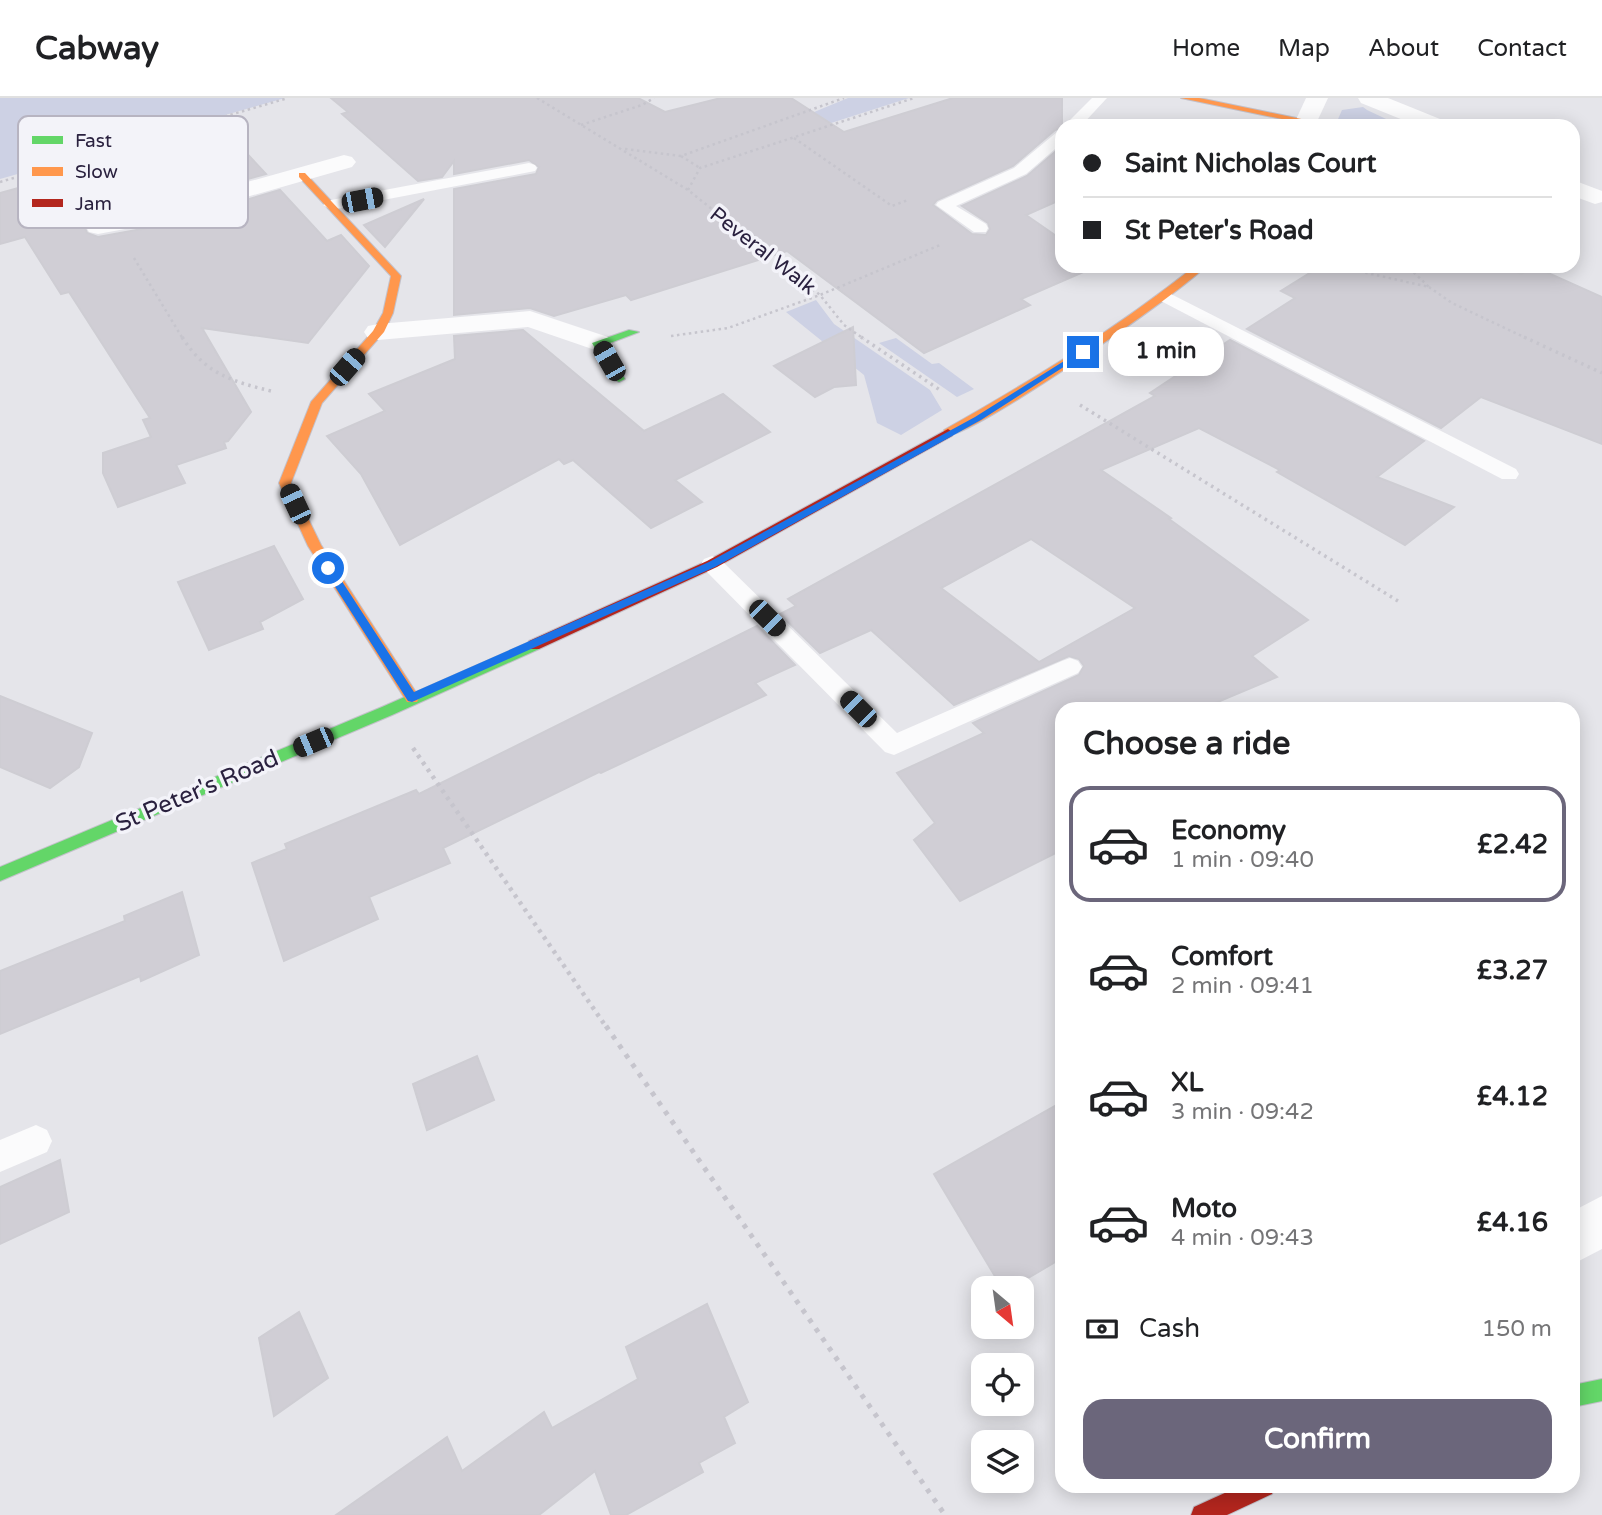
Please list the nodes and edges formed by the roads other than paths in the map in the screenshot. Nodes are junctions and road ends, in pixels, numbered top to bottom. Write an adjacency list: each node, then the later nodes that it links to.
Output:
1 (1100, 98): 5 (lane)
2 (1185, 98): 6 (street)
3 (1317, 98): 7 (street)
4 (1369, 98): 8 (street)
5 (1079, 119)
6 (1282, 119)
7 (1307, 119)
8 (1420, 119)
9 (1055, 141): 17 (lane)
10 (344, 162): 12 (street)
11 (529, 168): 14 (lane)
12 (302, 175): 13 (street); 14 (street)
13 (248, 194)
14 (331, 205): 20 (street)
15 (123, 228): 16 (street)
16 (151, 228)
17 (980, 228)
18 (1193, 273): 19 (street, St Peter's Road)
19 (1165, 296): 24 (lane); 25 (street, St Peter's Road)
20 (378, 332): 22 (street); 27 (street)
21 (633, 332): 22 (street)
22 (598, 343): 23 (street)
23 (619, 379)
24 (1510, 475)
25 (712, 564): 26 (lane); 27 (street, St Peter's Road)
26 (1070, 667)
27 (412, 698): 28 (street, St Peter's Road)
28 (0, 874)
29 (36, 1141): 30 (lane)
30 (0, 1156)
31 (1602, 1220): 32 (street)
32 (1580, 1235)
33 (1602, 1390): 34 (street)
34 (1580, 1395)
35 (1249, 1493): 36 (street)
36 (1202, 1515)

